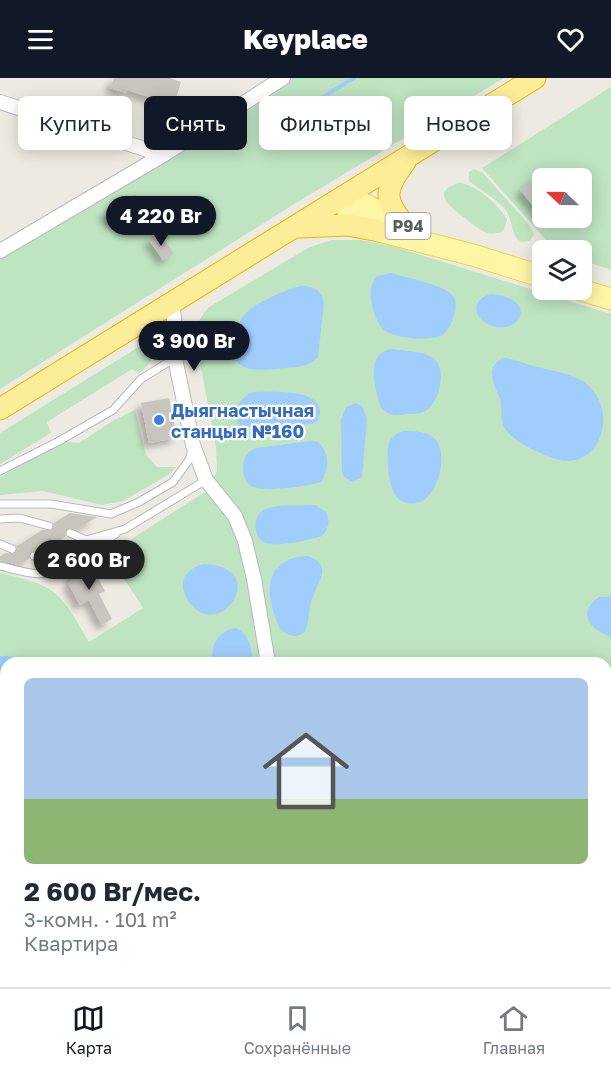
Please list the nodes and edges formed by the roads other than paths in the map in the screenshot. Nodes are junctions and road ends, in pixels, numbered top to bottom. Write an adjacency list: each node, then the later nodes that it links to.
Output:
1 (283, 78): 4 (street)
2 (535, 78): 5 (highway)
3 (0, 102): 4 (street)
4 (162, 155): 10 (street)
5 (410, 156): 6 (highway); 7 (highway, Р94)
6 (343, 197): 7 (main road, Р94); 8 (highway); 9 (main road, Р94)
7 (406, 226): 11 (main road, Р94)
8 (295, 227): 9 (highway, Р94); 15 (highway)
9 (379, 231): 11 (main road, Р94)
10 (0, 251)
11 (473, 255): 12 (main road, Р94)
12 (532, 274)
13 (592, 293): 14 (main road)
14 (611, 299)
15 (172, 304): 16 (street); 17 (highway)
16 (175, 358): 18 (street); 19 (lane)
17 (0, 409)
18 (193, 445): 20 (street); 21 (lane)
19 (0, 471)
20 (206, 480): 24 (lane); 31 (street)
21 (0, 504)
22 (0, 519): 23 (lane)
23 (49, 526)
24 (125, 529): 25 (lane); 29 (lane)
25 (70, 533)
26 (0, 544): 27 (lane)
27 (12, 549)
28 (34, 556): 29 (lane)
29 (72, 559): 30 (lane)
30 (0, 566)
31 (267, 657)

